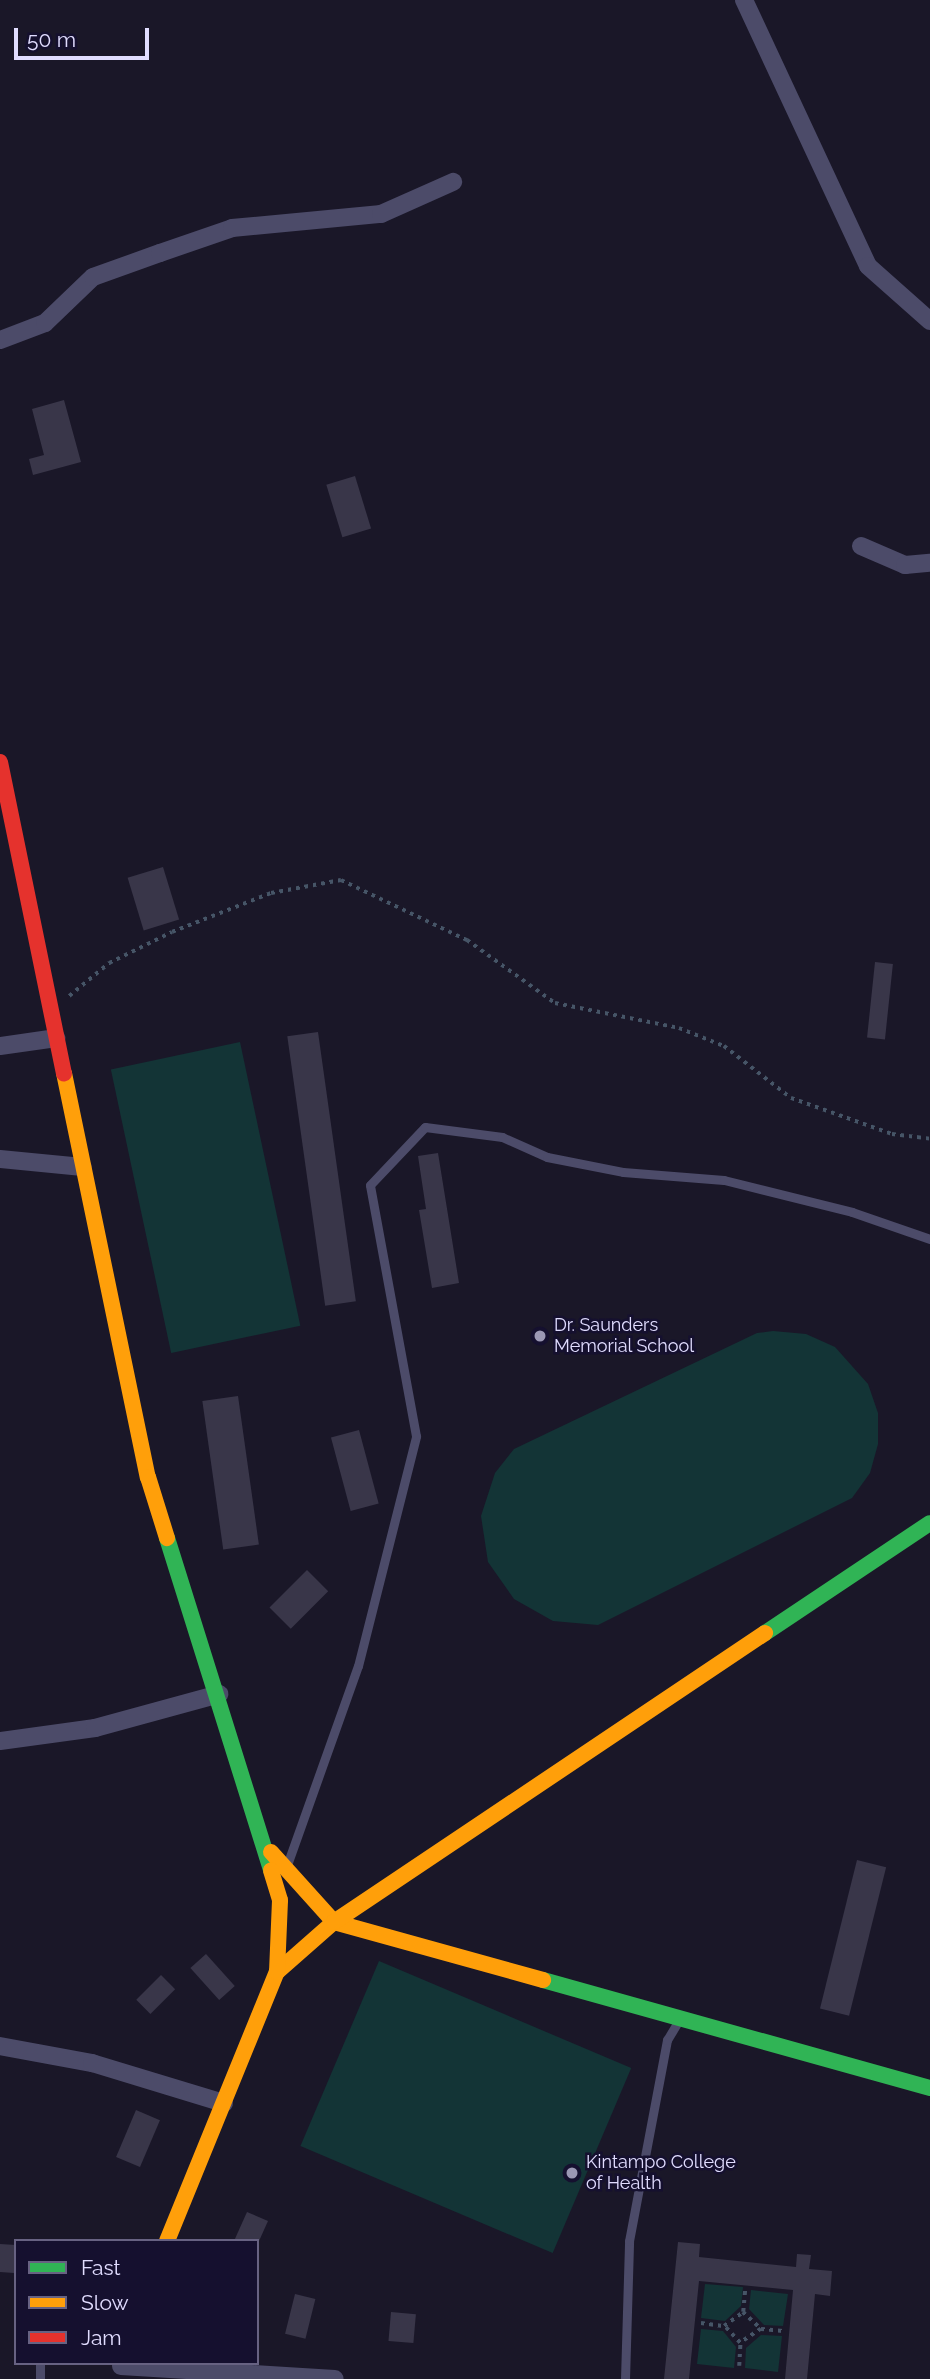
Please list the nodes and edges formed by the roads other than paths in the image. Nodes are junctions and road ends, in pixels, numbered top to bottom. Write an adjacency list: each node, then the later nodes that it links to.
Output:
1 (744, 0): 3 (street)
2 (453, 183): 4 (street)
3 (930, 321)
4 (0, 340)
5 (861, 546): 6 (street)
6 (930, 563)
7 (0, 762): 8 (street)
8 (56, 1038): 9 (street); 11 (street)
9 (0, 1046)
10 (0, 1159): 11 (street)
11 (83, 1167): 14 (street)
12 (930, 1239): 17 (lane)
13 (930, 1523): 18 (street)
14 (219, 1694): 15 (street); 16 (street)
15 (0, 1741)
16 (268, 1849): 17 (street); 19 (street)
17 (286, 1870): 18 (street)
18 (334, 1922): 19 (street); 20 (street)
19 (277, 1972): 23 (street)
20 (681, 2018): 22 (street); 27 (lane)
21 (0, 2046): 23 (street)
22 (930, 2088)
23 (224, 2103): 24 (street)
24 (168, 2239)
25 (121, 2370): 26 (street)
26 (335, 2379)
27 (625, 2379)

